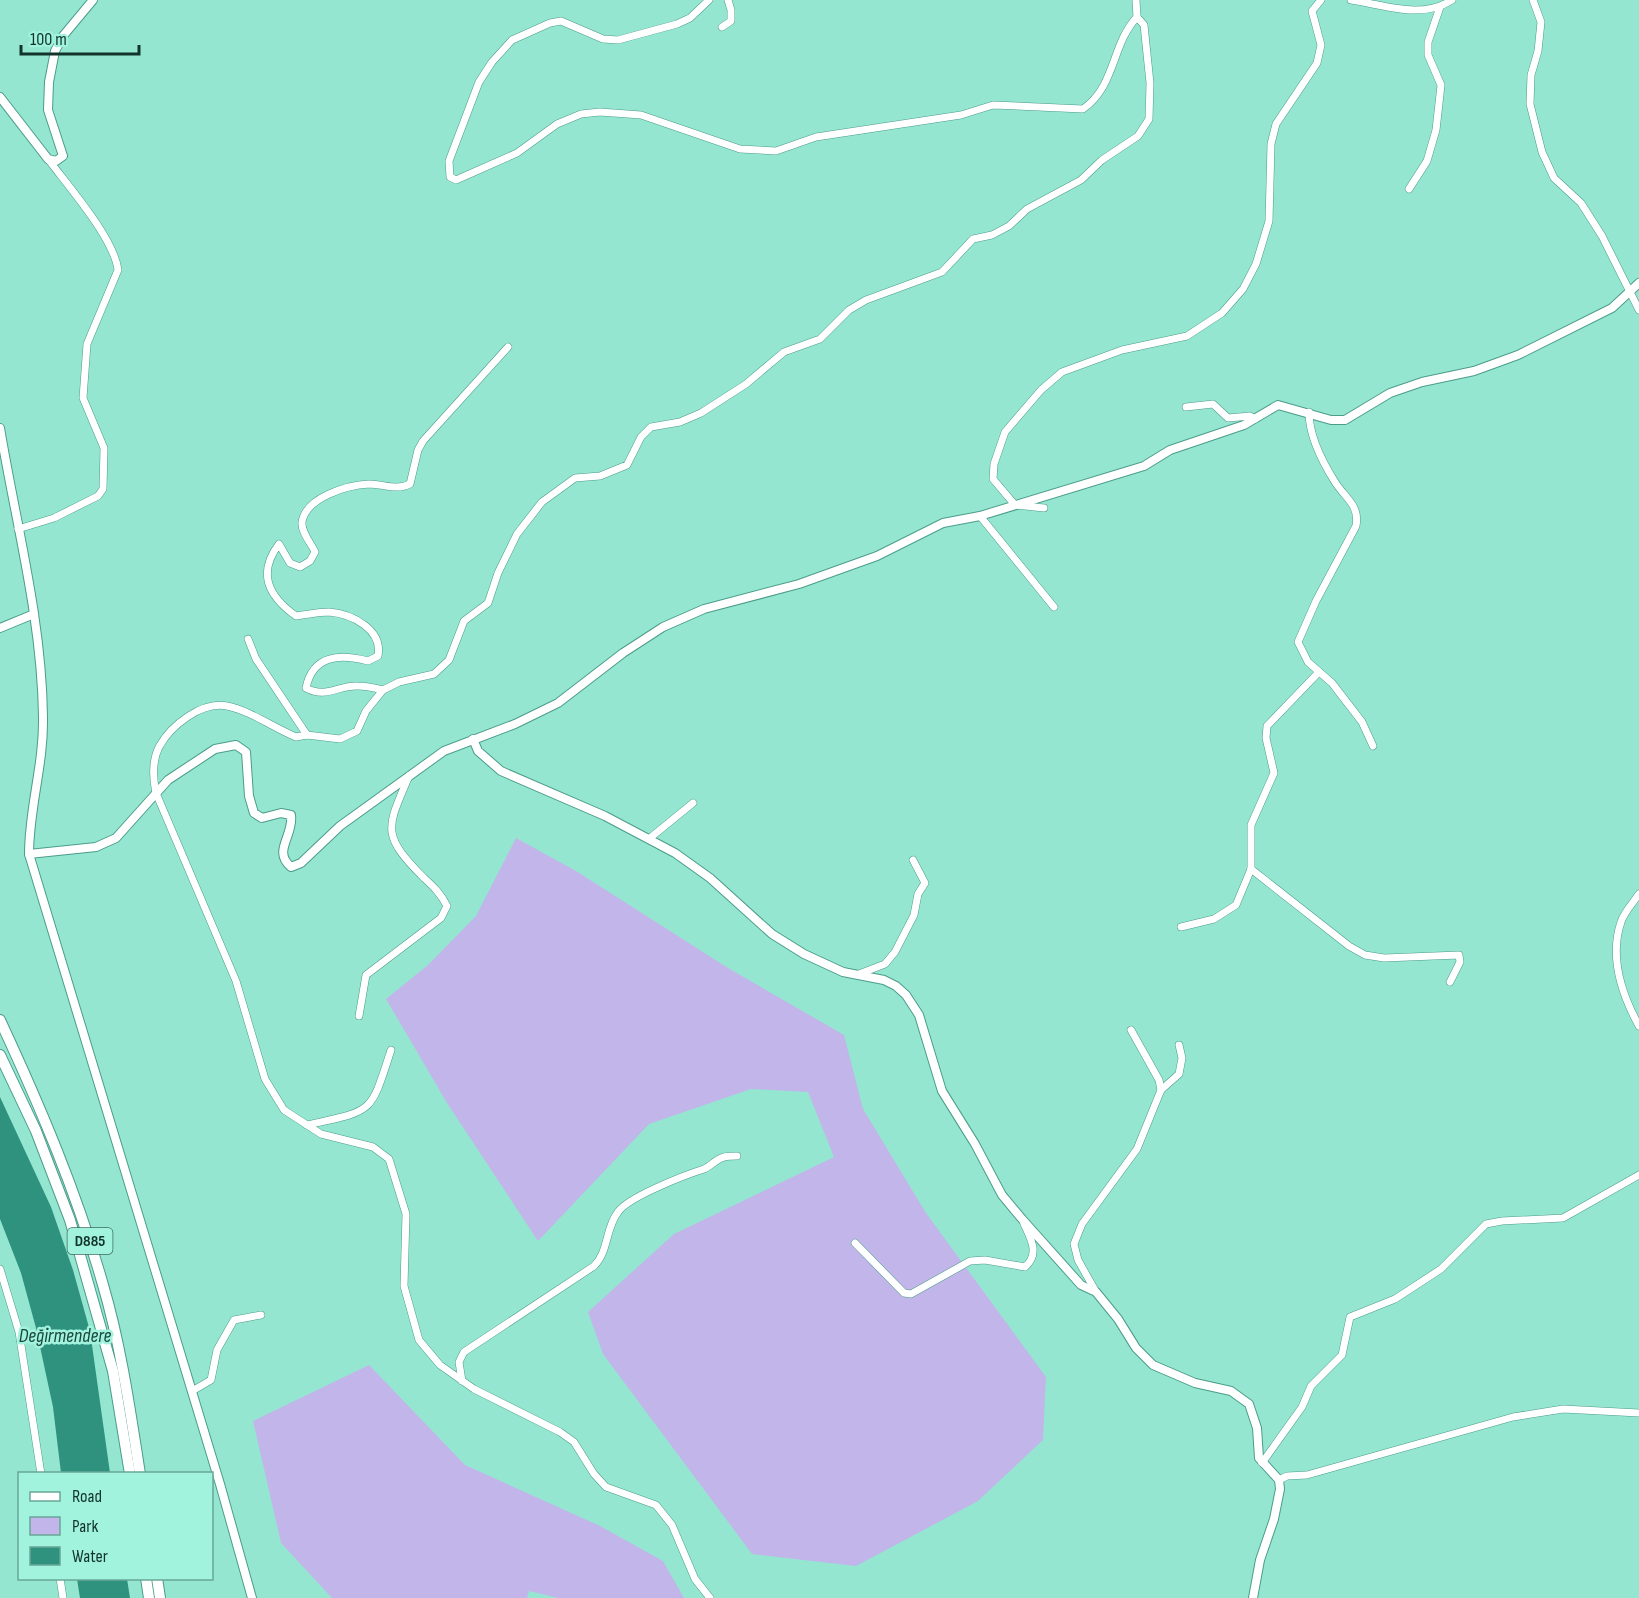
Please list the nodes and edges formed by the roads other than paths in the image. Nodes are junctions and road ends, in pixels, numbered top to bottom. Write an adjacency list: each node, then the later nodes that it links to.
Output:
1 (93, 0): 13 (street)
2 (709, 0): 10 (street)
3 (728, 0): 11 (street)
4 (1136, 0): 10 (street)
5 (1321, 0): 23 (street)
6 (1352, 0): 9 (street)
7 (1452, 0): 9 (street)
8 (1533, 0): 16 (street)
9 (1440, 7): 14 (street)
10 (1137, 17): 32 (street)
11 (722, 27)
12 (0, 97): 13 (street)
13 (48, 159): 26 (street)
14 (1409, 189)
15 (1639, 283): 16 (street)
16 (1629, 292): 17 (street); 20 (street)
17 (1639, 310)
18 (508, 346): 32 (street)
19 (1186, 407): 21 (street)
20 (1309, 412): 21 (street); 31 (street)
21 (1255, 419): 23 (street)
22 (0, 428): 26 (street)
23 (1015, 505): 24 (street); 25 (street)
24 (1044, 508)
25 (980, 516): 27 (street); 34 (street)
26 (18, 529): 28 (street)
27 (1053, 607)
28 (34, 614): 29 (street); 40 (street)
29 (0, 627)
30 (248, 639): 33 (street)
31 (1318, 673): 35 (street); 42 (street)
32 (383, 690): 33 (street)
33 (307, 735): 37 (street)
34 (472, 739): 36 (street); 39 (street)
35 (1373, 747)
36 (409, 776): 37 (street); 47 (street)
37 (156, 793): 40 (street); 55 (street)
38 (693, 803): 39 (street)
39 (650, 838): 45 (street)
40 (29, 854): 64 (street)
41 (913, 860): 45 (street)
42 (1251, 869): 44 (street); 46 (street)
43 (1639, 894): 49 (street)
44 (1181, 927)
45 (856, 975): 58 (street)
46 (1450, 982)
47 (359, 1016)
48 (0, 1020): 69 (highway, D885)
49 (1639, 1026)
50 (1131, 1030): 54 (street)
51 (1179, 1045): 54 (street)
52 (392, 1050): 55 (street)
53 (0, 1055): 68 (highway, D885)
54 (1161, 1090): 61 (street)
55 (307, 1125): 63 (street)
56 (738, 1156): 63 (street)
57 (1639, 1175): 66 (street)
58 (1022, 1219): 59 (street); 61 (street)
59 (855, 1243)
60 (0, 1269): 67 (street)
61 (1096, 1292): 66 (street)
62 (261, 1315): 64 (street)
63 (462, 1380): 78 (street)
64 (192, 1391): 77 (street)
65 (1639, 1413): 70 (street)
66 (1262, 1463): 70 (street)
67 (41, 1472)
68 (130, 1472)
69 (140, 1472)
70 (1279, 1480): 79 (street)
71 (60, 1580): 74 (street)
72 (146, 1580): 75 (highway)
73 (156, 1580): 76 (highway)
74 (63, 1598)
75 (149, 1598)
76 (159, 1598)
77 (252, 1598)
78 (710, 1598)
79 (1253, 1598)

